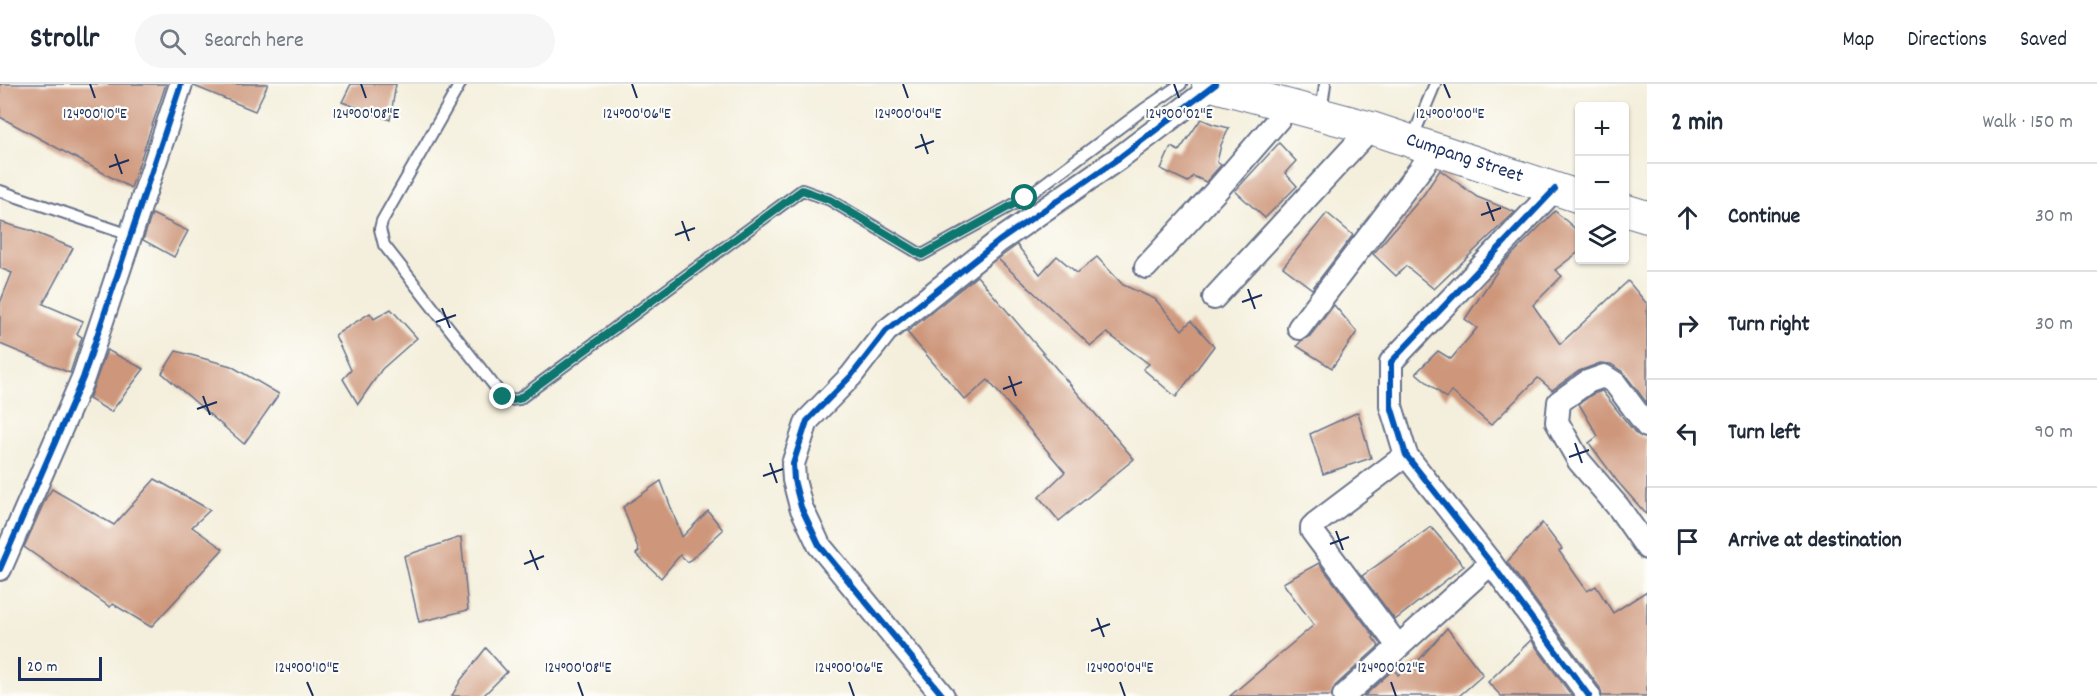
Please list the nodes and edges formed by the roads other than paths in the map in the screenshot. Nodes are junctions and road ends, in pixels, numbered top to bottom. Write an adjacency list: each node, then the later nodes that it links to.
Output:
1 (181, 84): 15 (street)
2 (460, 84): 3 (lane)
3 (1181, 84)
4 (1325, 84): 8 (lane)
5 (1435, 84): 10 (lane)
6 (1213, 85): 7 (street, Cumpang Street); 25 (street)
7 (1289, 107): 8 (street, Cumpang Street); 16 (street)
8 (1321, 115): 9 (street, Cumpang Street)
9 (1371, 128): 10 (street, Cumpang Street); 17 (street)
10 (1423, 146): 12 (street, Cumpang Street); 18 (street)
11 (0, 191): 15 (lane)
12 (1567, 193): 20 (street)
13 (1629, 212): 14 (street)
14 (1647, 217)
15 (130, 235): 23 (street)
16 (1146, 267)
17 (1214, 298)
18 (1299, 327)
19 (1647, 426): 21 (street)
20 (1406, 455): 22 (street); 24 (street)
21 (1647, 548)
22 (1491, 563): 24 (street); 27 (street)
23 (0, 569)
24 (1398, 646): 26 (street)
25 (943, 696)
26 (1344, 696)
27 (1589, 696)

